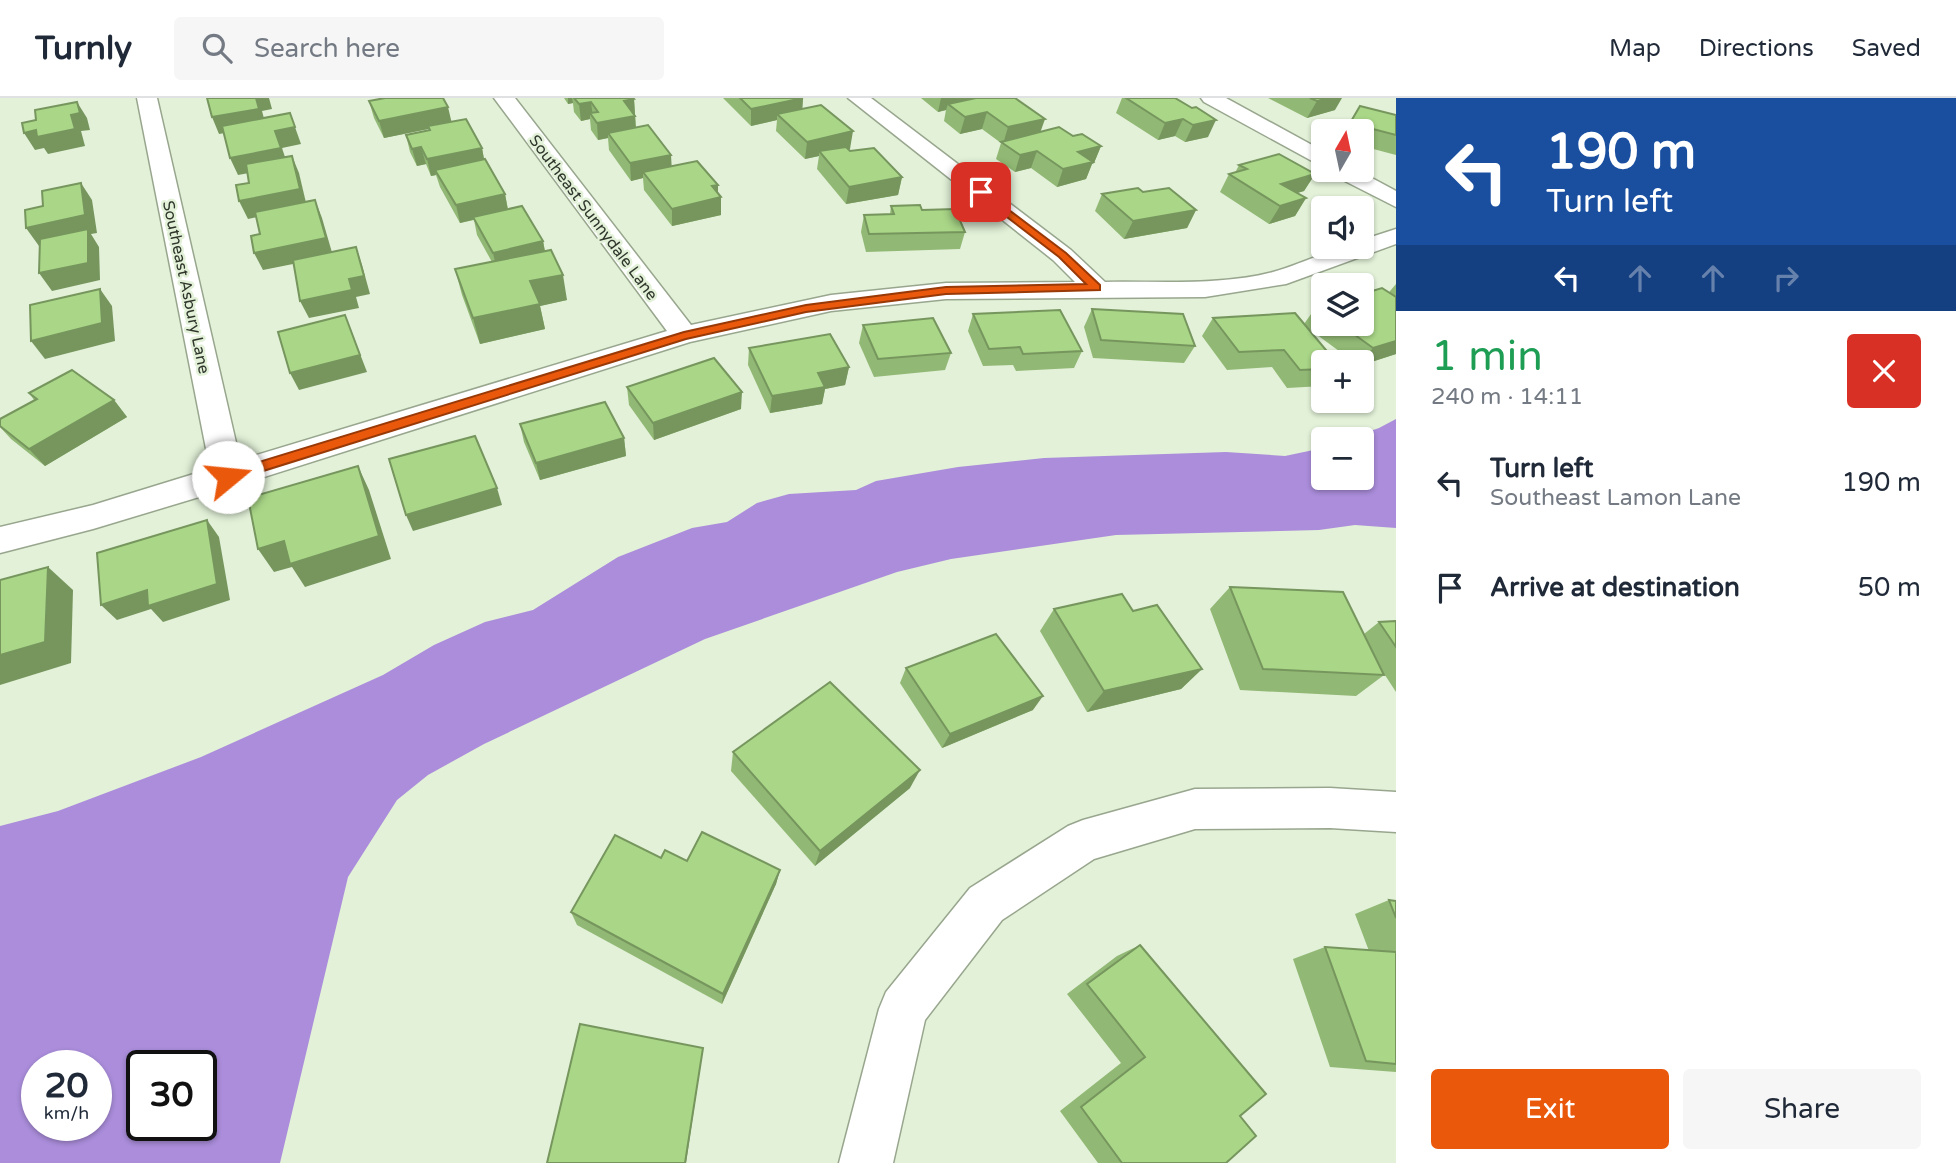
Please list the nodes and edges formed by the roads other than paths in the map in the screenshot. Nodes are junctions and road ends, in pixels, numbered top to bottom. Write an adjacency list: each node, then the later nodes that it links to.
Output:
1 (147, 98): 11 (street, Southeast Asbury Lane)
2 (504, 98): 10 (street, Southeast Sunnydale Lane)
3 (858, 98): 9 (street)
4 (1211, 98): 5 (street)
5 (1311, 153)
6 (1363, 182): 7 (street)
7 (1396, 200)
8 (1396, 236): 9 (street)
9 (1096, 288): 10 (street)
10 (684, 335): 11 (street)
11 (228, 477): 12 (street)
12 (0, 540)
13 (1396, 812): 14 (street)
14 (866, 1163)

